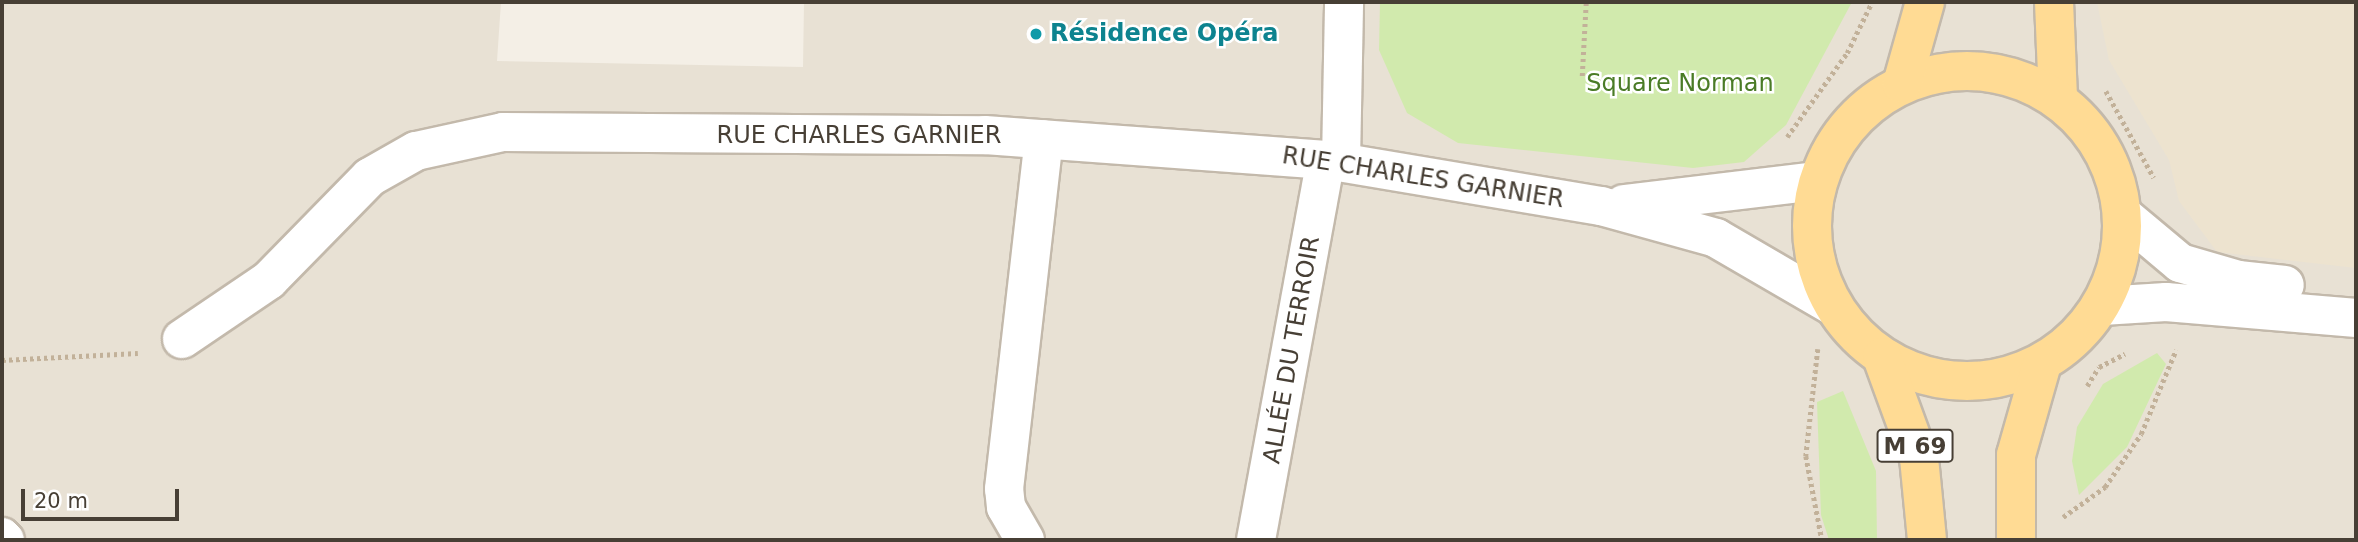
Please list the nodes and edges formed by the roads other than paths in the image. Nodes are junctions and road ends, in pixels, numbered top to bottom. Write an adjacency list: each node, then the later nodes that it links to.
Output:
1 (1344, 2): 7 (street, ALLÉE DU TERROIR)
2 (1925, 2): 4 (main road)
3 (2054, 2): 5 (main road)
4 (1902, 85): 5 (main road); 8 (main road)
5 (2059, 98): 10 (main road)
6 (1044, 139): 7 (street, RUE CHARLES GARNIER); 15 (street, RUE CHARLES GARNIER); 18 (street)
7 (1333, 161): 9 (street, RUE CHARLES GARNIER); 19 (street, ALLÉE DU TERROIR)
8 (1818, 181): 9 (street, RUE CHARLES GARNIER); 14 (main road)
9 (1601, 206): 14 (street, RUE CHARLES GARNIER)
10 (2124, 216): 11 (street); 12 (main road)
11 (2356, 293)
12 (2102, 306): 13 (street); 17 (main road)
13 (2356, 318)
14 (1826, 323): 16 (main road)
15 (182, 339)
16 (1882, 357): 17 (main road); 20 (main road, M 69)
17 (2042, 364): 21 (main road)
18 (1025, 540)
19 (1256, 540)
20 (1927, 540)
21 (2016, 540)

